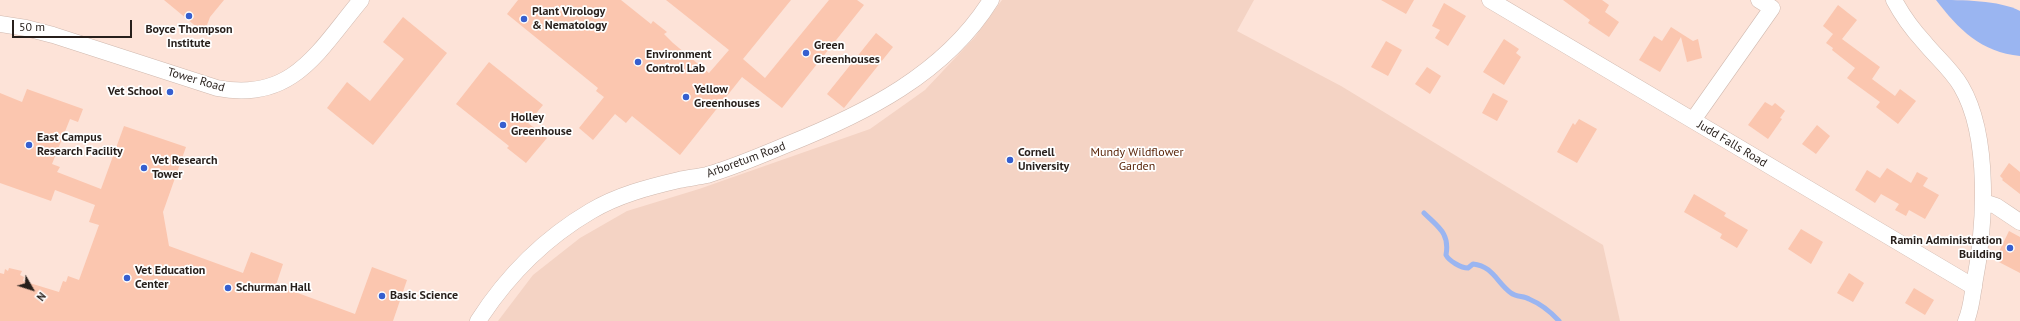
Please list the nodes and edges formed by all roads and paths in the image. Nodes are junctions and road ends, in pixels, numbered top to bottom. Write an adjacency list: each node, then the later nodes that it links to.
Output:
1 (361, 0): 6 (street, Tower Road)
2 (991, 0): 11 (street, Arboretum Road)
3 (1490, 0): 7 (street, Judd Falls Road)
4 (1759, 0): 7 (street)
5 (1894, 0): 8 (street)
6 (0, 24)
7 (1693, 120): 10 (street, Judd Falls Road)
8 (1984, 202): 9 (street); 10 (street)
9 (2020, 222)
10 (1974, 287): 12 (street)
11 (478, 321)
12 (1966, 321)

